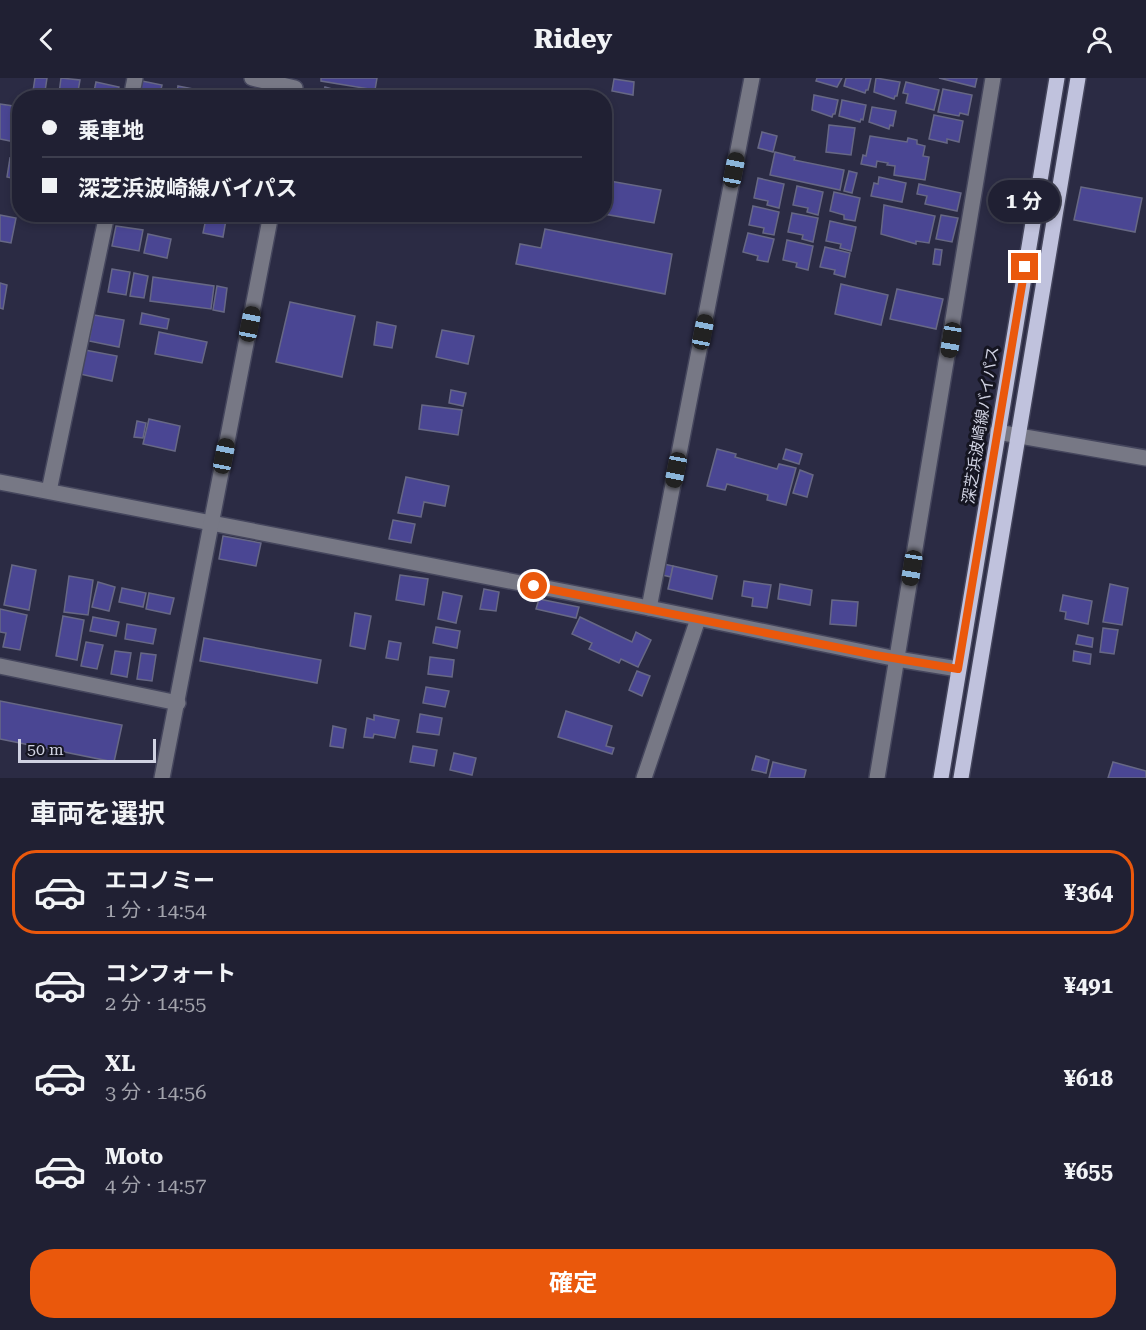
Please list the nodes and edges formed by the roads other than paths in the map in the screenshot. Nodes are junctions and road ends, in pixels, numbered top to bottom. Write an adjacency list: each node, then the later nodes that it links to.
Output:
1 (252, 78): 6 (street)
2 (752, 78): 15 (street)
3 (993, 78): 17 (street)
4 (1057, 78): 9 (main road, 深芝浜波崎線バイパス)
5 (1078, 78): 10 (main road)
6 (295, 88)
7 (105, 222): 13 (street)
8 (269, 222): 14 (street)
9 (998, 432): 10 (street); 19 (main road, 深芝浜波崎線バイパス)
10 (1018, 436): 11 (street); 25 (main road)
11 (1146, 458)
12 (0, 482): 13 (street)
13 (49, 491): 14 (street)
14 (212, 522): 15 (street); 20 (street)
15 (649, 608): 16 (street)
16 (698, 619): 17 (street); 22 (street)
17 (897, 659): 19 (street); 23 (street)
18 (0, 666): 20 (street)
19 (958, 669): 24 (main road, 深芝浜波崎線バイパス)
20 (178, 703): 21 (street)
21 (162, 778)
22 (644, 778)
23 (877, 778)
24 (941, 778)
25 (961, 778)

